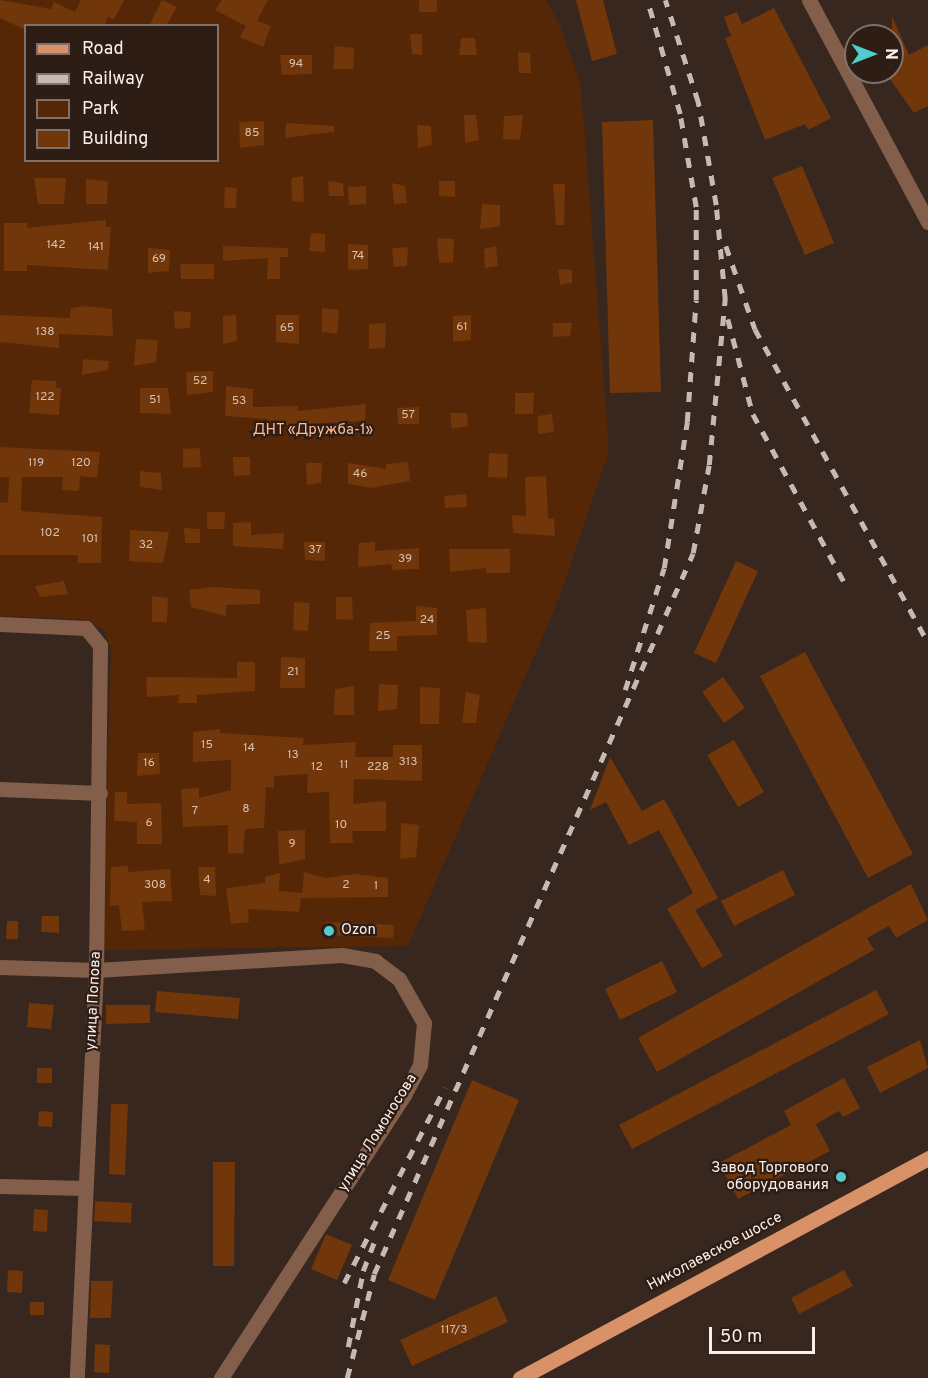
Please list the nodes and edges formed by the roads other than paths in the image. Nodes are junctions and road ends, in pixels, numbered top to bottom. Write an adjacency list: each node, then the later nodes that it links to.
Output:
1 (809, 0): 2 (street)
2 (928, 222)
3 (0, 624): 5 (street, улица Попова)
4 (0, 789): 5 (street)
5 (100, 792): 7 (street, улица Попова)
6 (0, 967): 7 (street, улица Ломоносова)
7 (96, 970): 10 (street, улица Попова); 12 (street, улица Ломоносова)
8 (928, 1158): 13 (main road, Николаевское шоссе)
9 (0, 1186): 10 (street)
10 (85, 1188): 11 (street, улица Попова)
11 (77, 1378)
12 (221, 1378)
13 (520, 1378)

